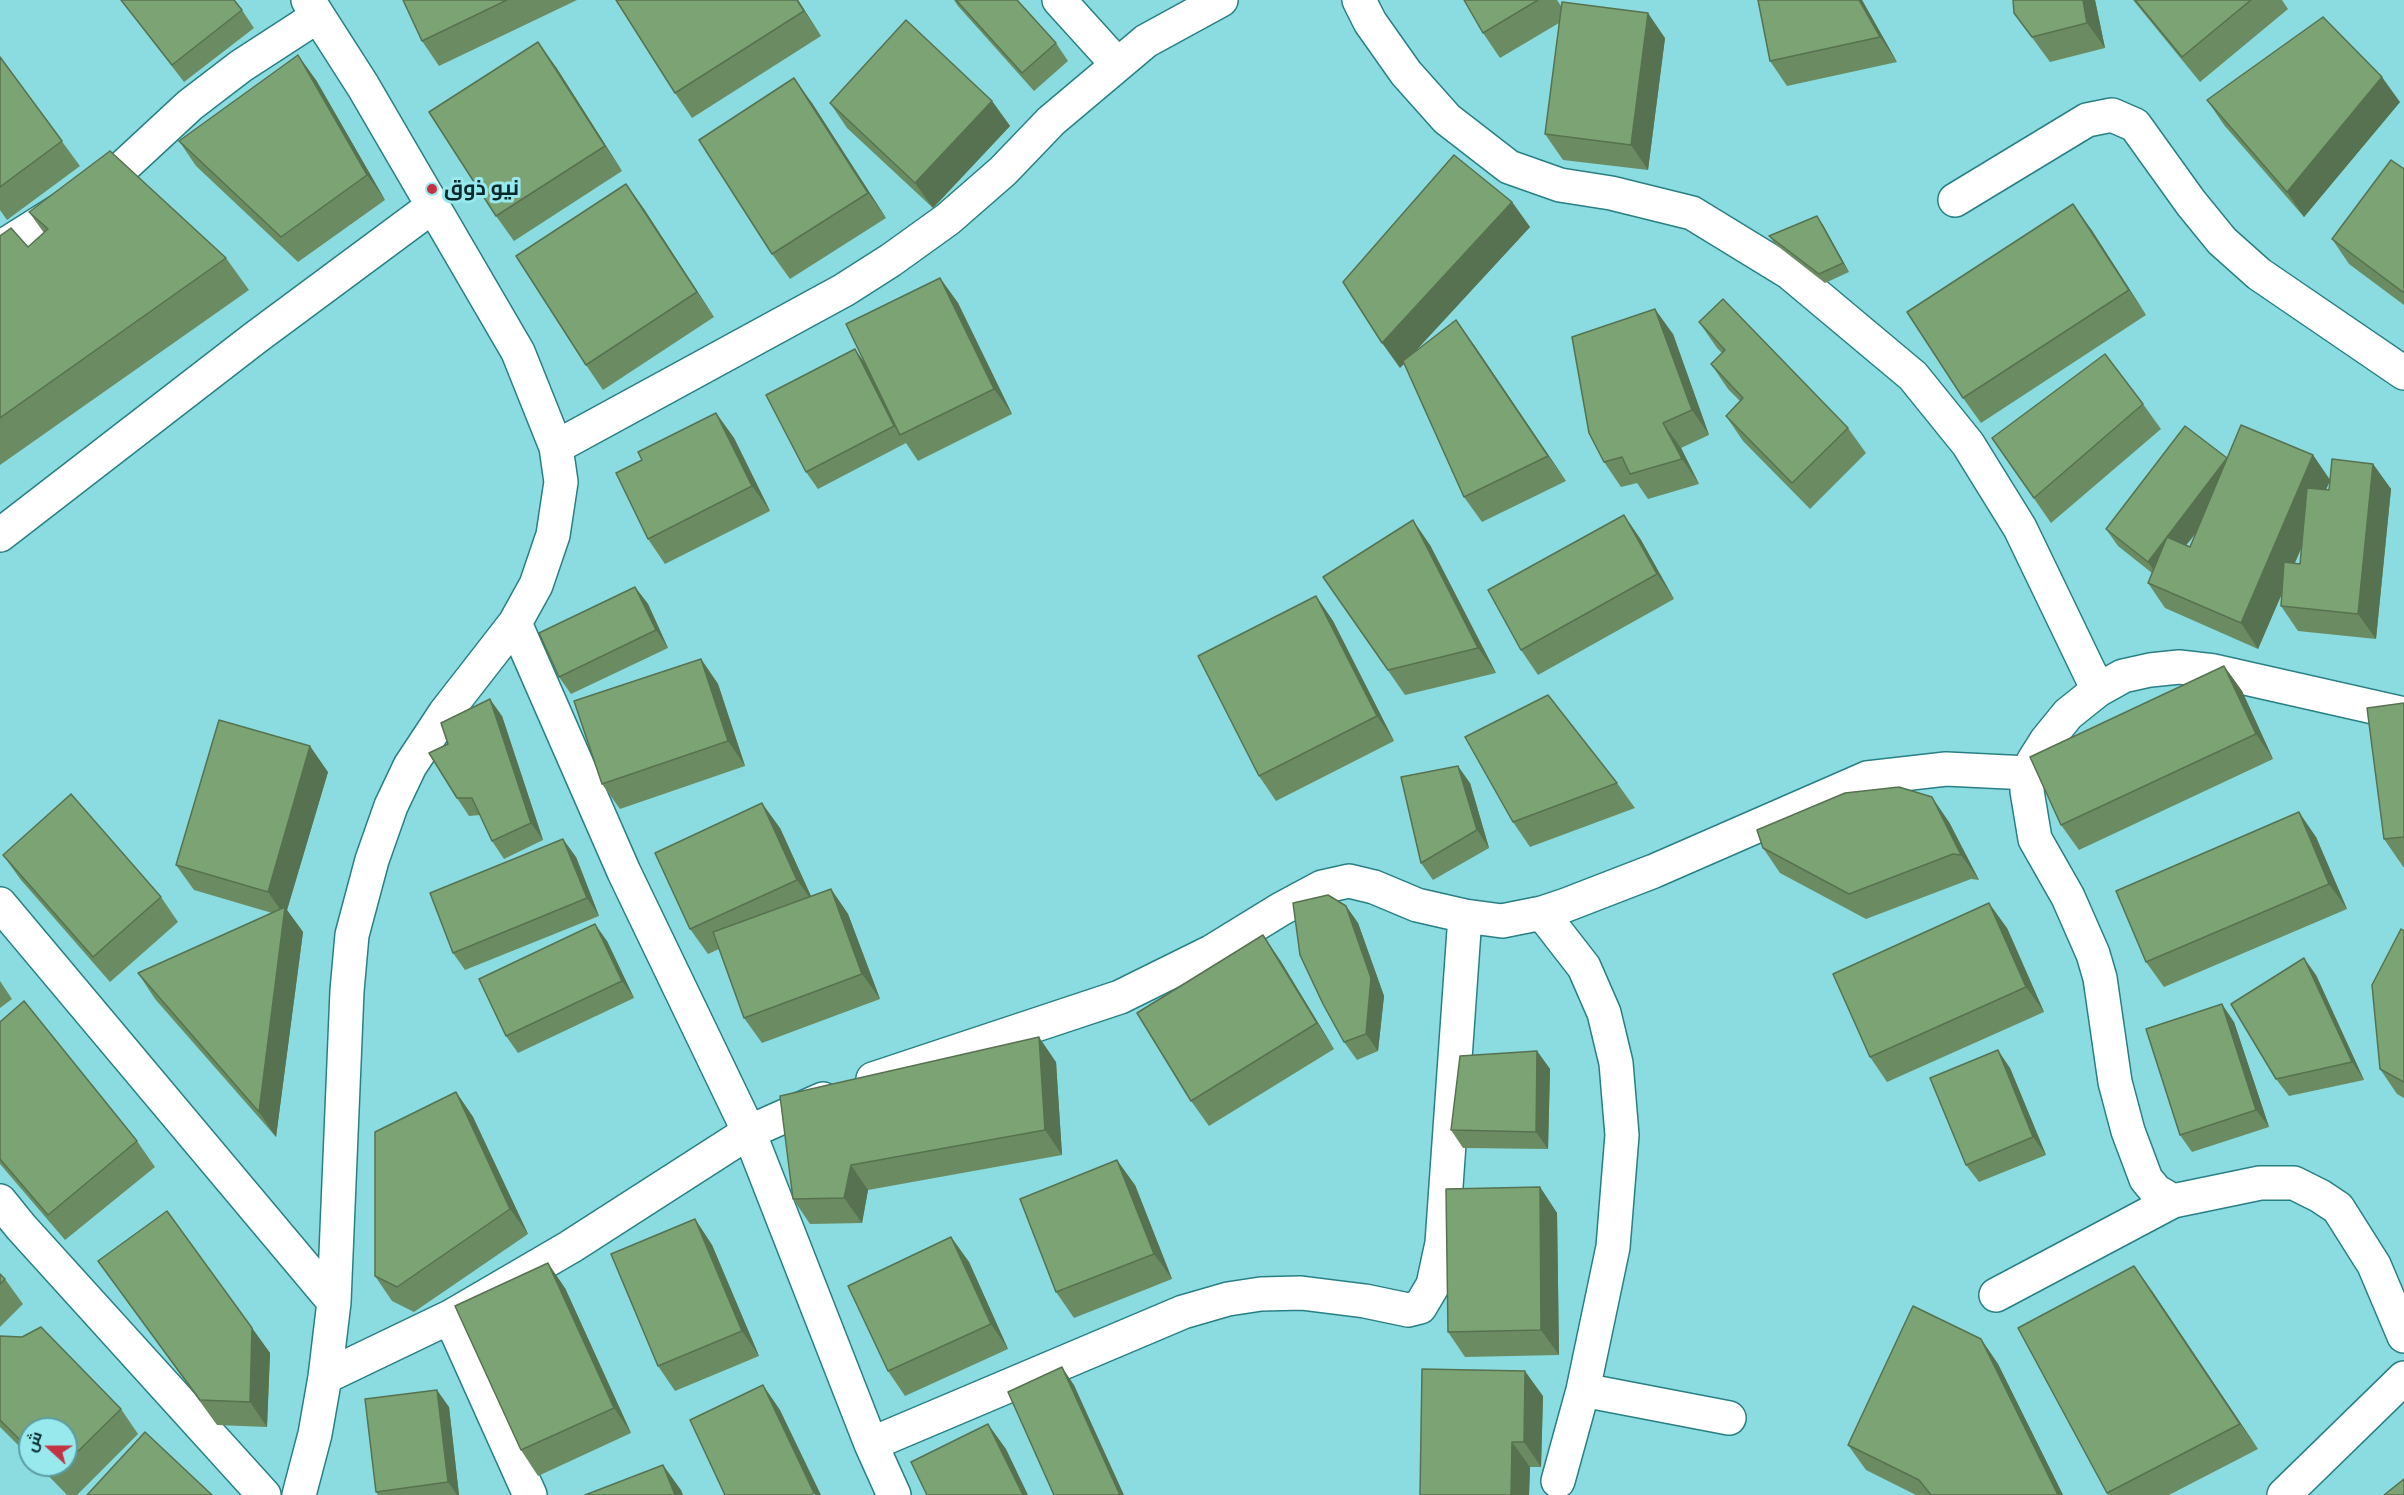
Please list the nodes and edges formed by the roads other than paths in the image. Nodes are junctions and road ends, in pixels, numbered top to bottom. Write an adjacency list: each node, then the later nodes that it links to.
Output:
1 (1059, 0): 5 (street)
2 (1221, 0): 5 (street)
3 (1359, 0): 13 (street)
4 (313, 8): 7 (street); 8 (street)
5 (1117, 64): 10 (street)
6 (1955, 200): 9 (street)
7 (433, 206): 10 (street); 11 (street)
8 (0, 248)
9 (2404, 373)
10 (556, 447): 12 (street)
11 (0, 536)
12 (515, 623): 19 (street); 23 (street)
13 (2098, 690): 14 (street); 15 (street)
14 (2404, 714)
15 (2028, 773): 17 (street); 21 (street)
16 (0, 904): 23 (street)
17 (1542, 913): 18 (street); 28 (street)
18 (1465, 916): 19 (street); 30 (street)
19 (748, 1132): 24 (street); 30 (street)
20 (0, 1201): 32 (street)
21 (2174, 1201): 22 (street); 25 (street)
22 (1996, 1295)
23 (334, 1302): 26 (street)
24 (450, 1317): 26 (street); 34 (street)
25 (2404, 1336)
26 (325, 1377): 33 (street)
27 (2404, 1378): 36 (street)
28 (1583, 1390): 29 (street); 31 (street)
29 (1729, 1418)
30 (871, 1444): 35 (street)
31 (1558, 1481)
32 (264, 1495)
33 (299, 1495)
34 (530, 1495)
35 (894, 1495)
36 (2284, 1495)

